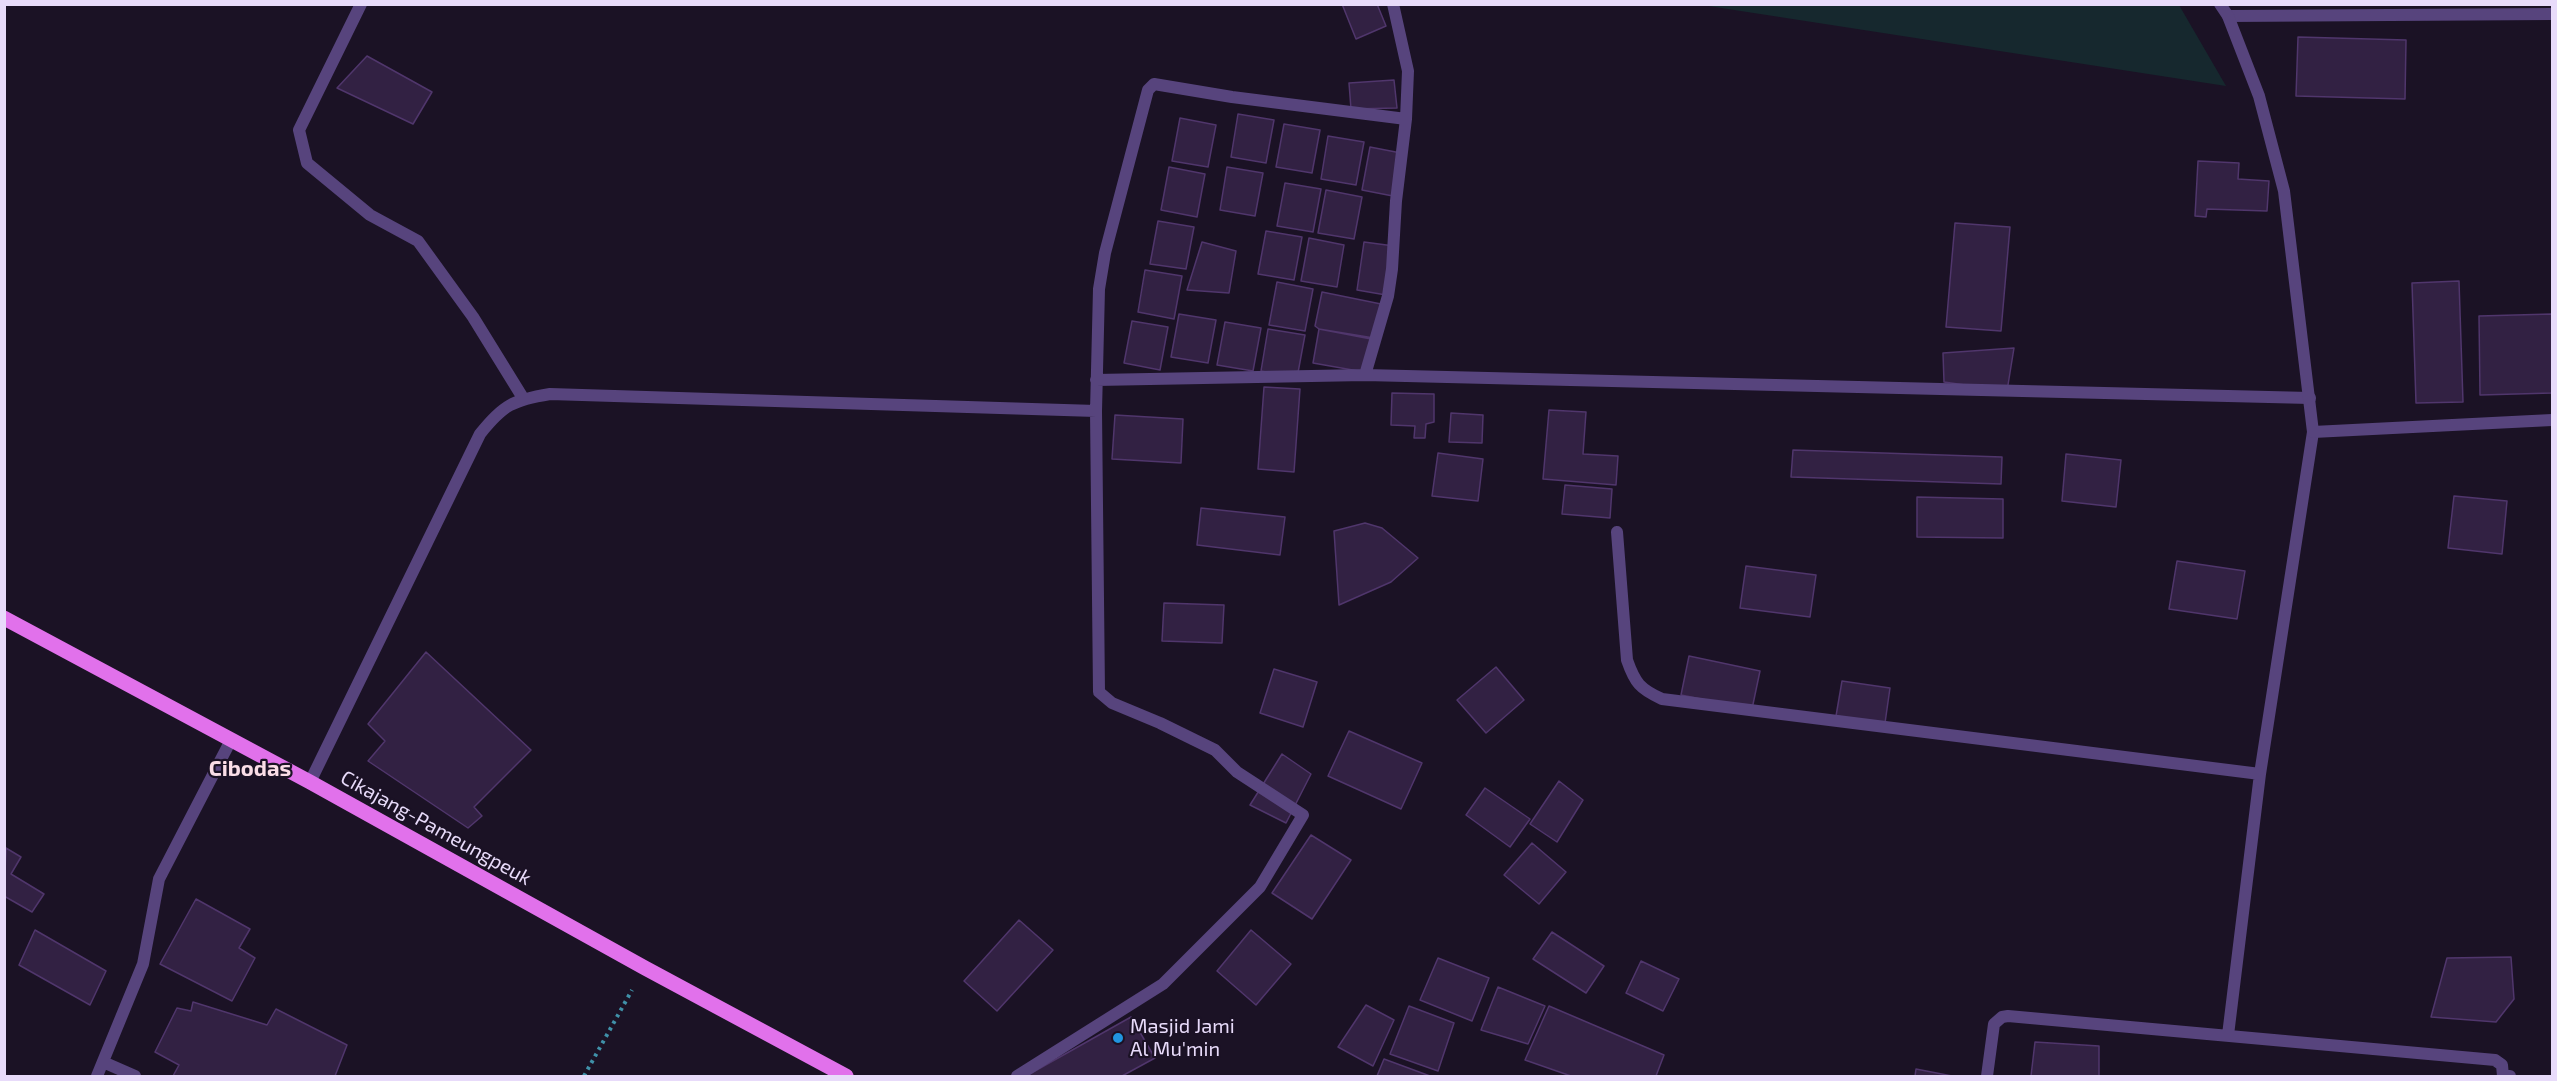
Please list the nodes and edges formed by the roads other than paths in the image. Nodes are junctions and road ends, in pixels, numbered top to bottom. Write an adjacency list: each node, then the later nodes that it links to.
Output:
1 (361, 4): 10 (street)
2 (1393, 4): 7 (street)
3 (2220, 4): 6 (street)
4 (2422, 10): 5 (street); 6 (street)
5 (2553, 14)
6 (2228, 16): 11 (street)
7 (1406, 119): 8 (street); 9 (street)
8 (1365, 375): 9 (street); 11 (street)
9 (1096, 380): 12 (street)
10 (523, 398): 12 (street); 19 (street)
11 (2310, 398): 14 (street)
12 (1096, 411): 27 (street)
13 (2553, 420): 14 (street)
14 (2313, 432): 18 (street)
15 (1617, 532): 18 (street)
16 (4, 618): 17 (main road, Cikajang-Pameungpeuk)
17 (231, 740): 19 (main road, Cikajang-Pameungpeuk); 21 (street)
18 (2260, 774): 20 (street)
19 (310, 782): 26 (main road, Cikajang-Pameungpeuk)
20 (2228, 1035): 22 (street); 28 (street)
21 (103, 1062): 23 (street); 24 (street); 25 (street)
22 (2505, 1076)
23 (97, 1077)
24 (106, 1077)
25 (135, 1077)
26 (846, 1077)
27 (1017, 1077)
28 (1987, 1077)

